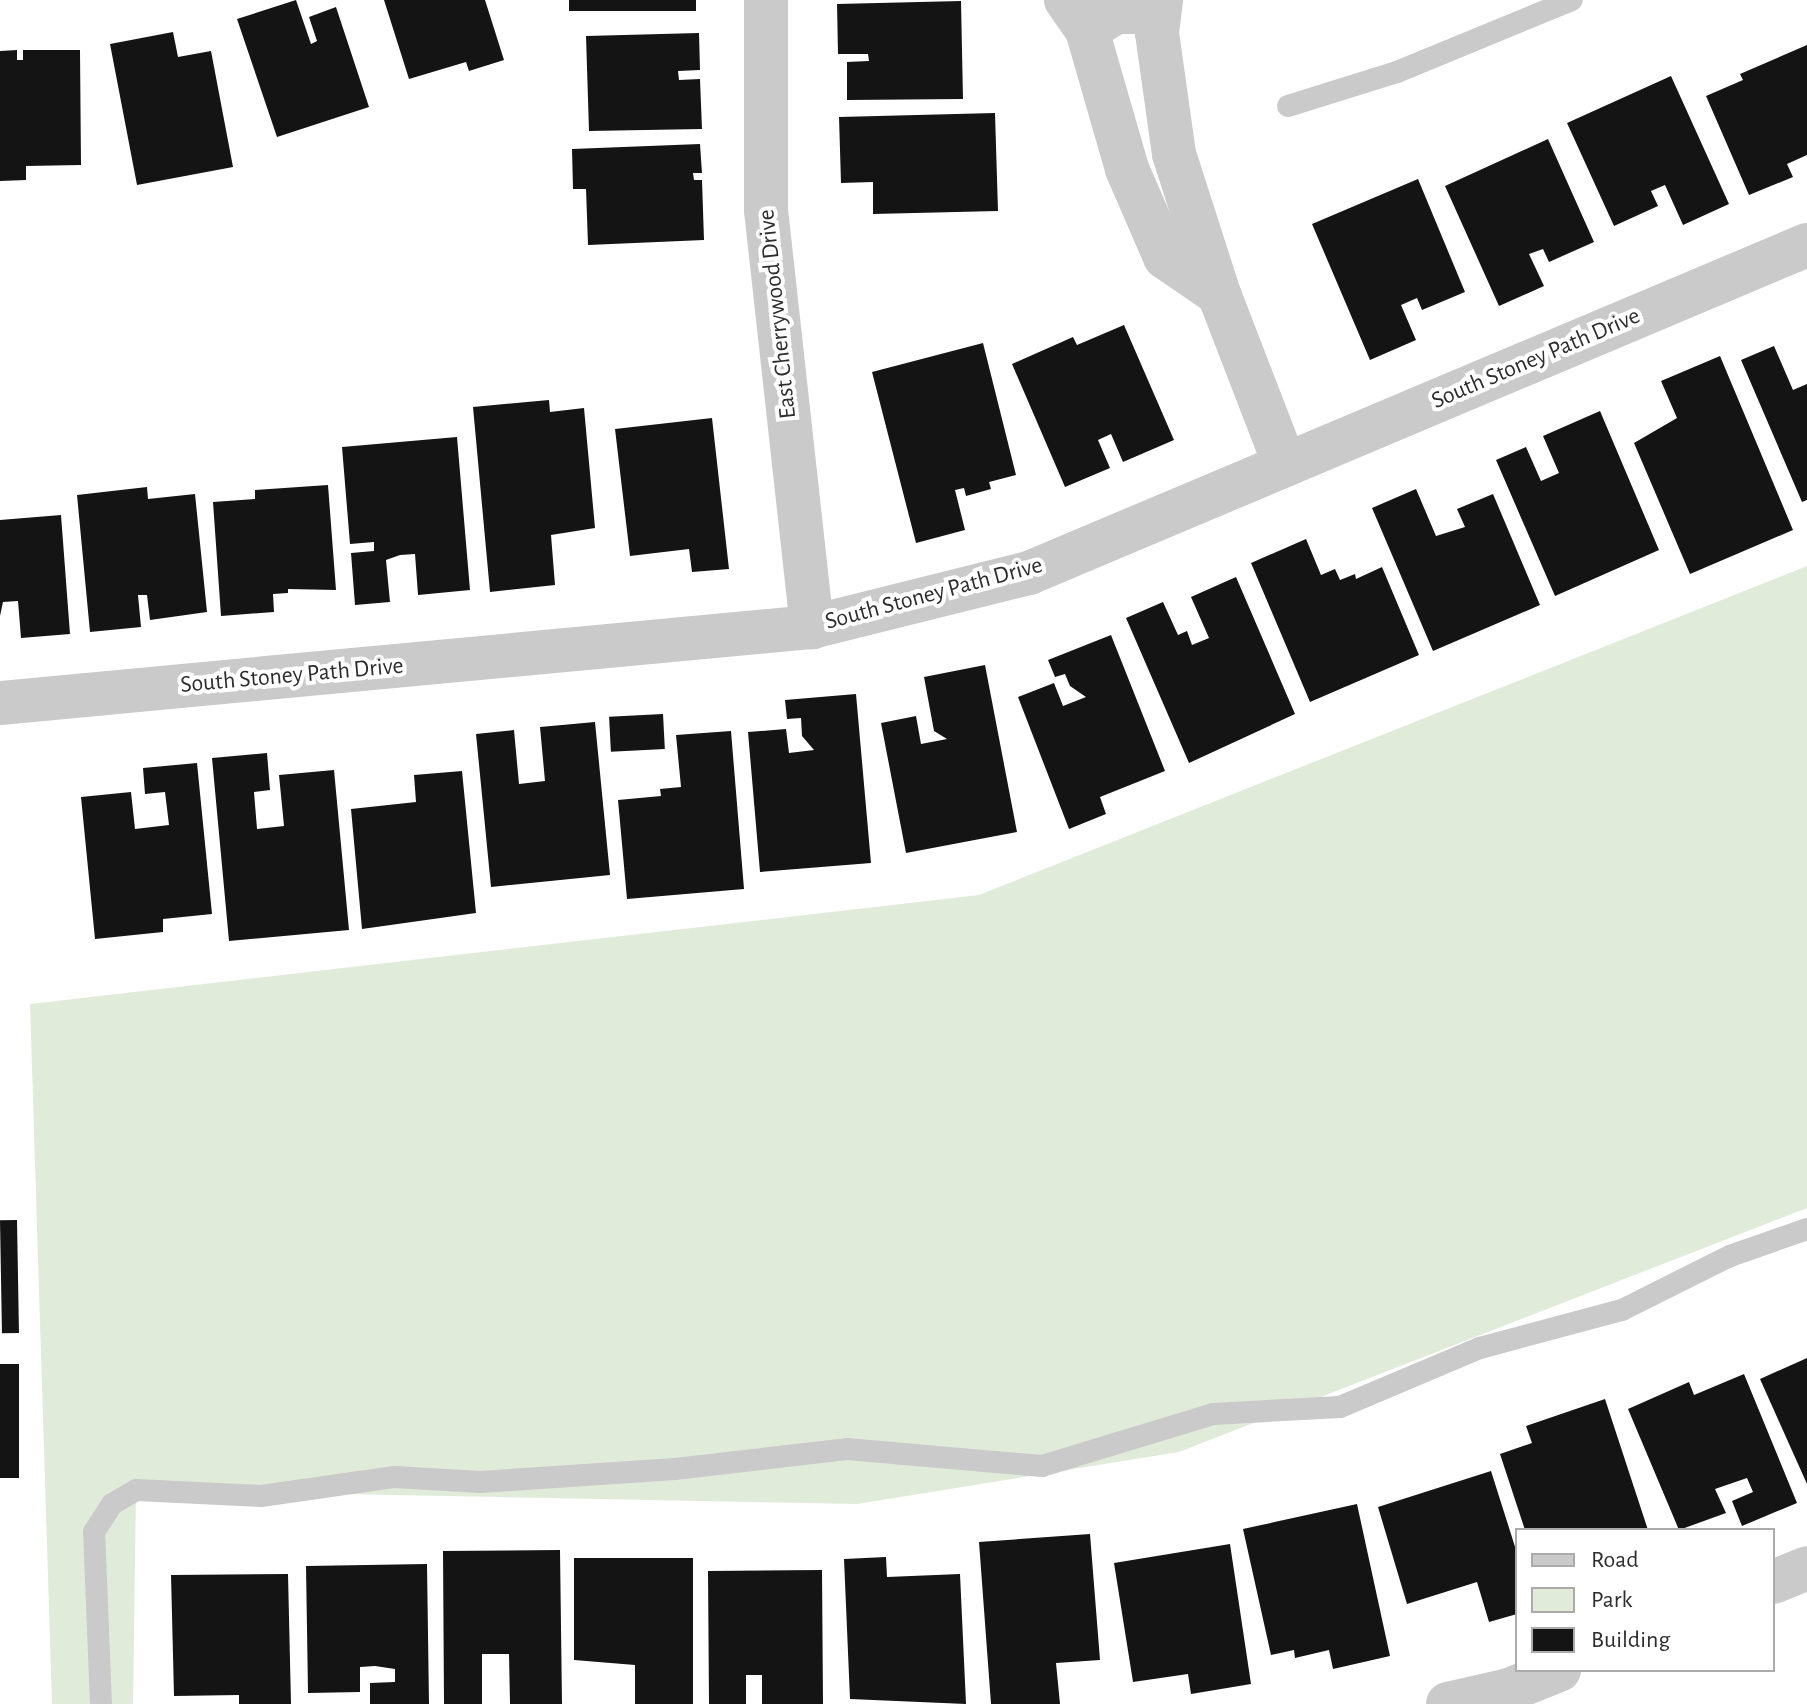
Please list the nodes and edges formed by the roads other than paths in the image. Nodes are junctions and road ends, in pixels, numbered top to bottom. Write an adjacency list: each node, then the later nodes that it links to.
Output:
1 (766, 0): 9 (street, East Cherrywood Drive)
2 (1572, 0): 5 (lane)
3 (1160, 6): 4 (street); 7 (street)
4 (1095, 11): 7 (street)
5 (1288, 106)
6 (1807, 245): 8 (street, South Stoney Path Drive)
7 (1219, 294): 8 (street)
8 (1285, 465): 9 (street, South Stoney Path Drive)
9 (812, 627): 10 (street, South Stoney Path Drive)
10 (0, 703)
11 (1807, 1229): 15 (lane)
12 (1807, 1568): 13 (street)
13 (1775, 1581)
14 (1554, 1672): 16 (street)
15 (101, 1704)
16 (1448, 1704)

